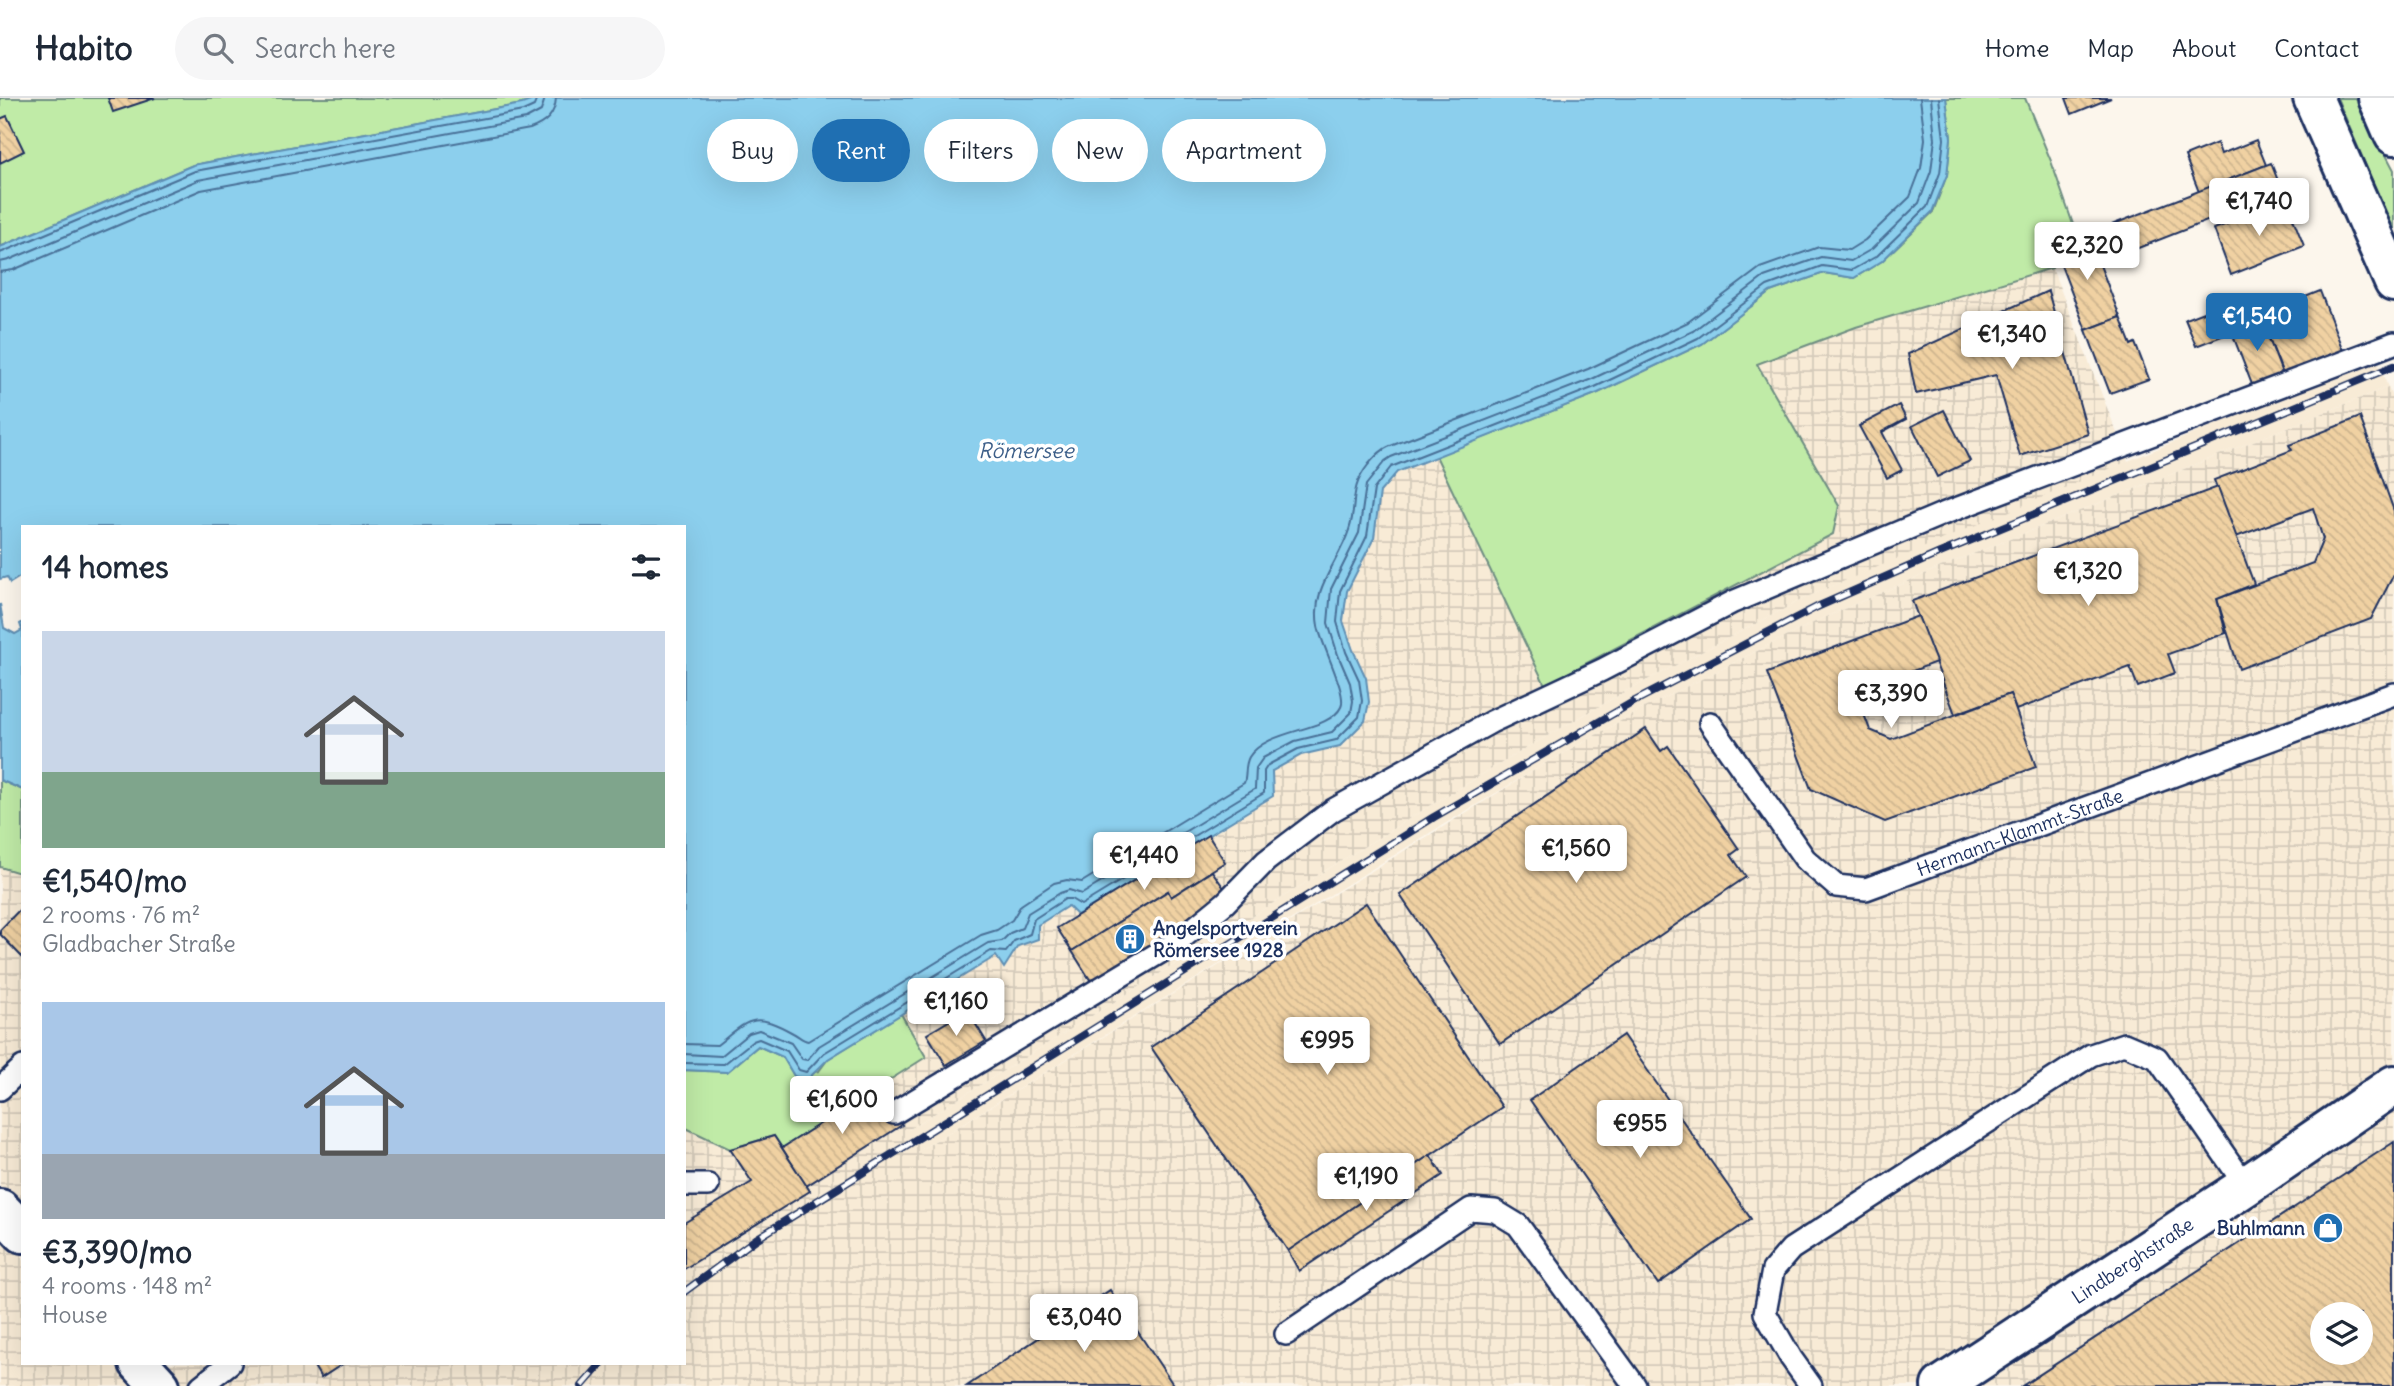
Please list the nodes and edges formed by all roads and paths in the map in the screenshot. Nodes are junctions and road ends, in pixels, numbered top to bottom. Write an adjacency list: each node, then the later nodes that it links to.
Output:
1 (2314, 98): 4 (street)
2 (2378, 98): 3 (street)
3 (2394, 135)
4 (2394, 282)
5 (2394, 343): 11 (lane)
6 (2394, 694): 7 (lane, Hermann-Klammt-Straße)
7 (1710, 723)
8 (21, 1069): 10 (lane)
9 (2394, 1085): 14 (street, Lindberghstraße)
10 (0, 1089)
11 (894, 1113)
12 (686, 1185): 13 (lane)
13 (708, 1185)
14 (2246, 1186): 23 (lane); 24 (street, Lindberghstraße)
15 (0, 1209): 16 (street)
16 (21, 1231)
17 (1286, 1334): 22 (lane)
18 (141, 1365): 20 (street)
19 (227, 1365): 21 (lane)
20 (159, 1386)
21 (201, 1386)
22 (1635, 1386)
23 (1811, 1386)
24 (1941, 1386)

